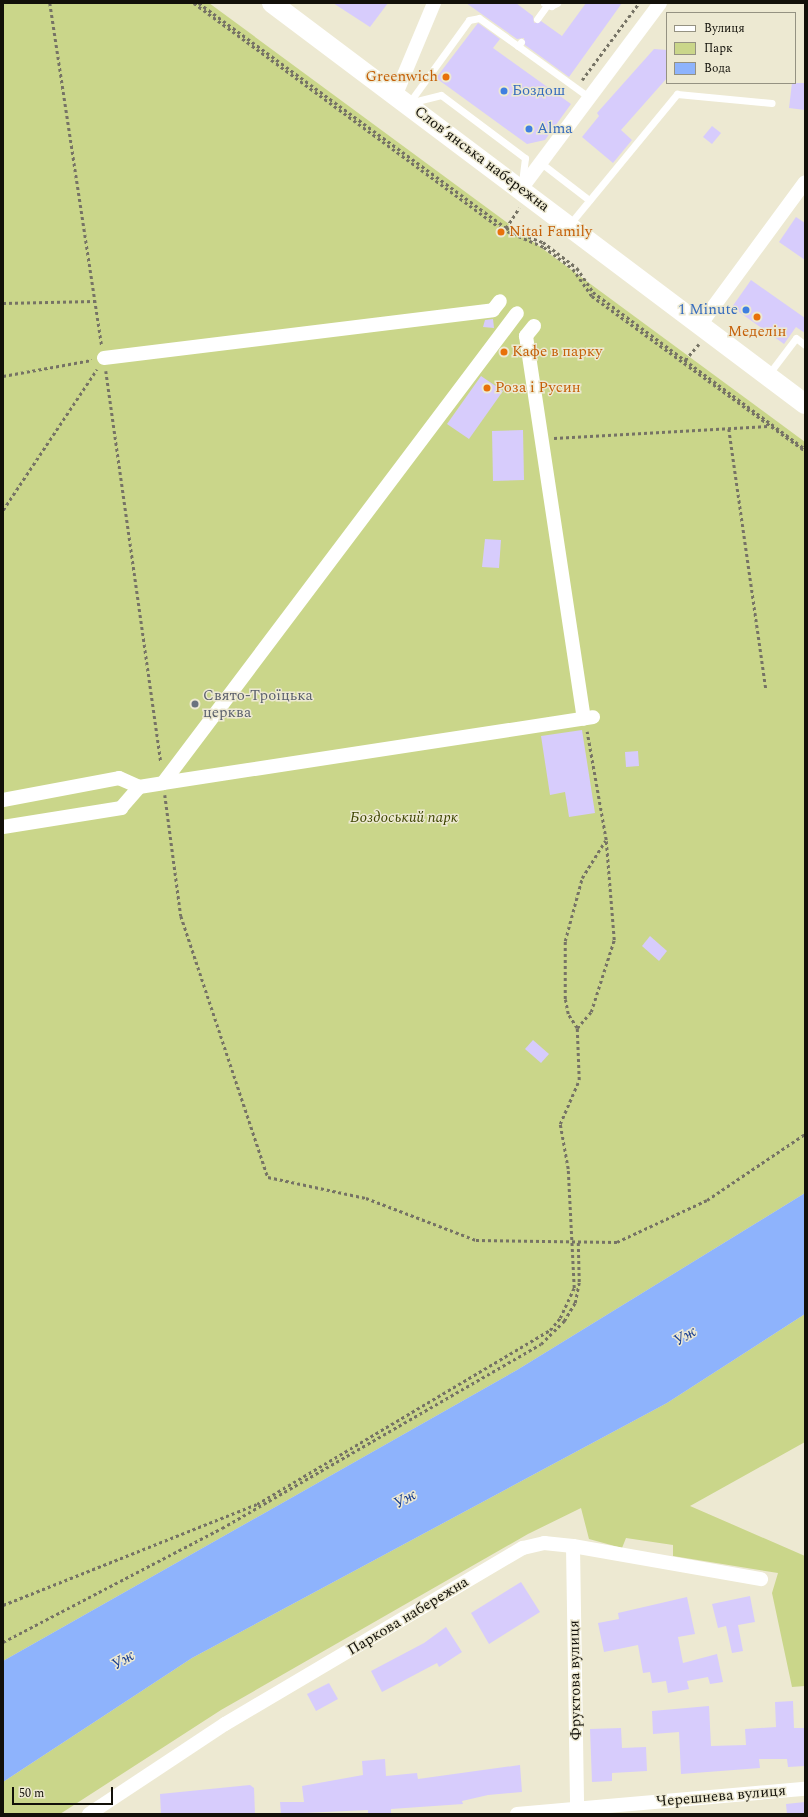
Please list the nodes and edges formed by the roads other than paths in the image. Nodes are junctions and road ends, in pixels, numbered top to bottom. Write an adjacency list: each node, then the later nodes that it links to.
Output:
1 (272, 3): 7 (street, Словʼянська набережна)
2 (434, 3): 7 (street)
3 (557, 3): 5 (lane)
4 (660, 3): 8 (street)
5 (546, 4): 6 (lane)
6 (538, 19)
7 (403, 98): 8 (lane); 12 (street, Словʼянська набережна); 12 (lane)
8 (590, 98): 10 (street)
9 (772, 103): 13 (lane)
10 (541, 163): 12 (street); 13 (lane)
11 (805, 182): 18 (street)
12 (525, 192): 14 (street, Словʼянська набережна)
13 (588, 200): 14 (lane)
14 (569, 225): 18 (street, Словʼянська набережна)
15 (500, 301): 20 (street)
16 (517, 313): 23 (street)
17 (534, 326): 23 (street)
18 (700, 334): 21 (street, Словʼянська набережна)
19 (805, 345): 21 (lane)
20 (104, 358)
21 (767, 376): 22 (street, Словʼянська набережна)
22 (805, 404)
23 (164, 783): 24 (street)
24 (139, 787): 25 (street); 26 (street)
25 (3, 800)
26 (3, 827)
27 (573, 1546): 28 (street, Паркова набережна); 30 (street, Фруктова вулиця); 31 (street, Паркова набережна)
28 (761, 1579)
29 (805, 1789): 30 (street, Черешнева вулиця)
30 (577, 1811): 32 (street, Черешнева вулиця)
31 (89, 1814)
32 (517, 1814)

